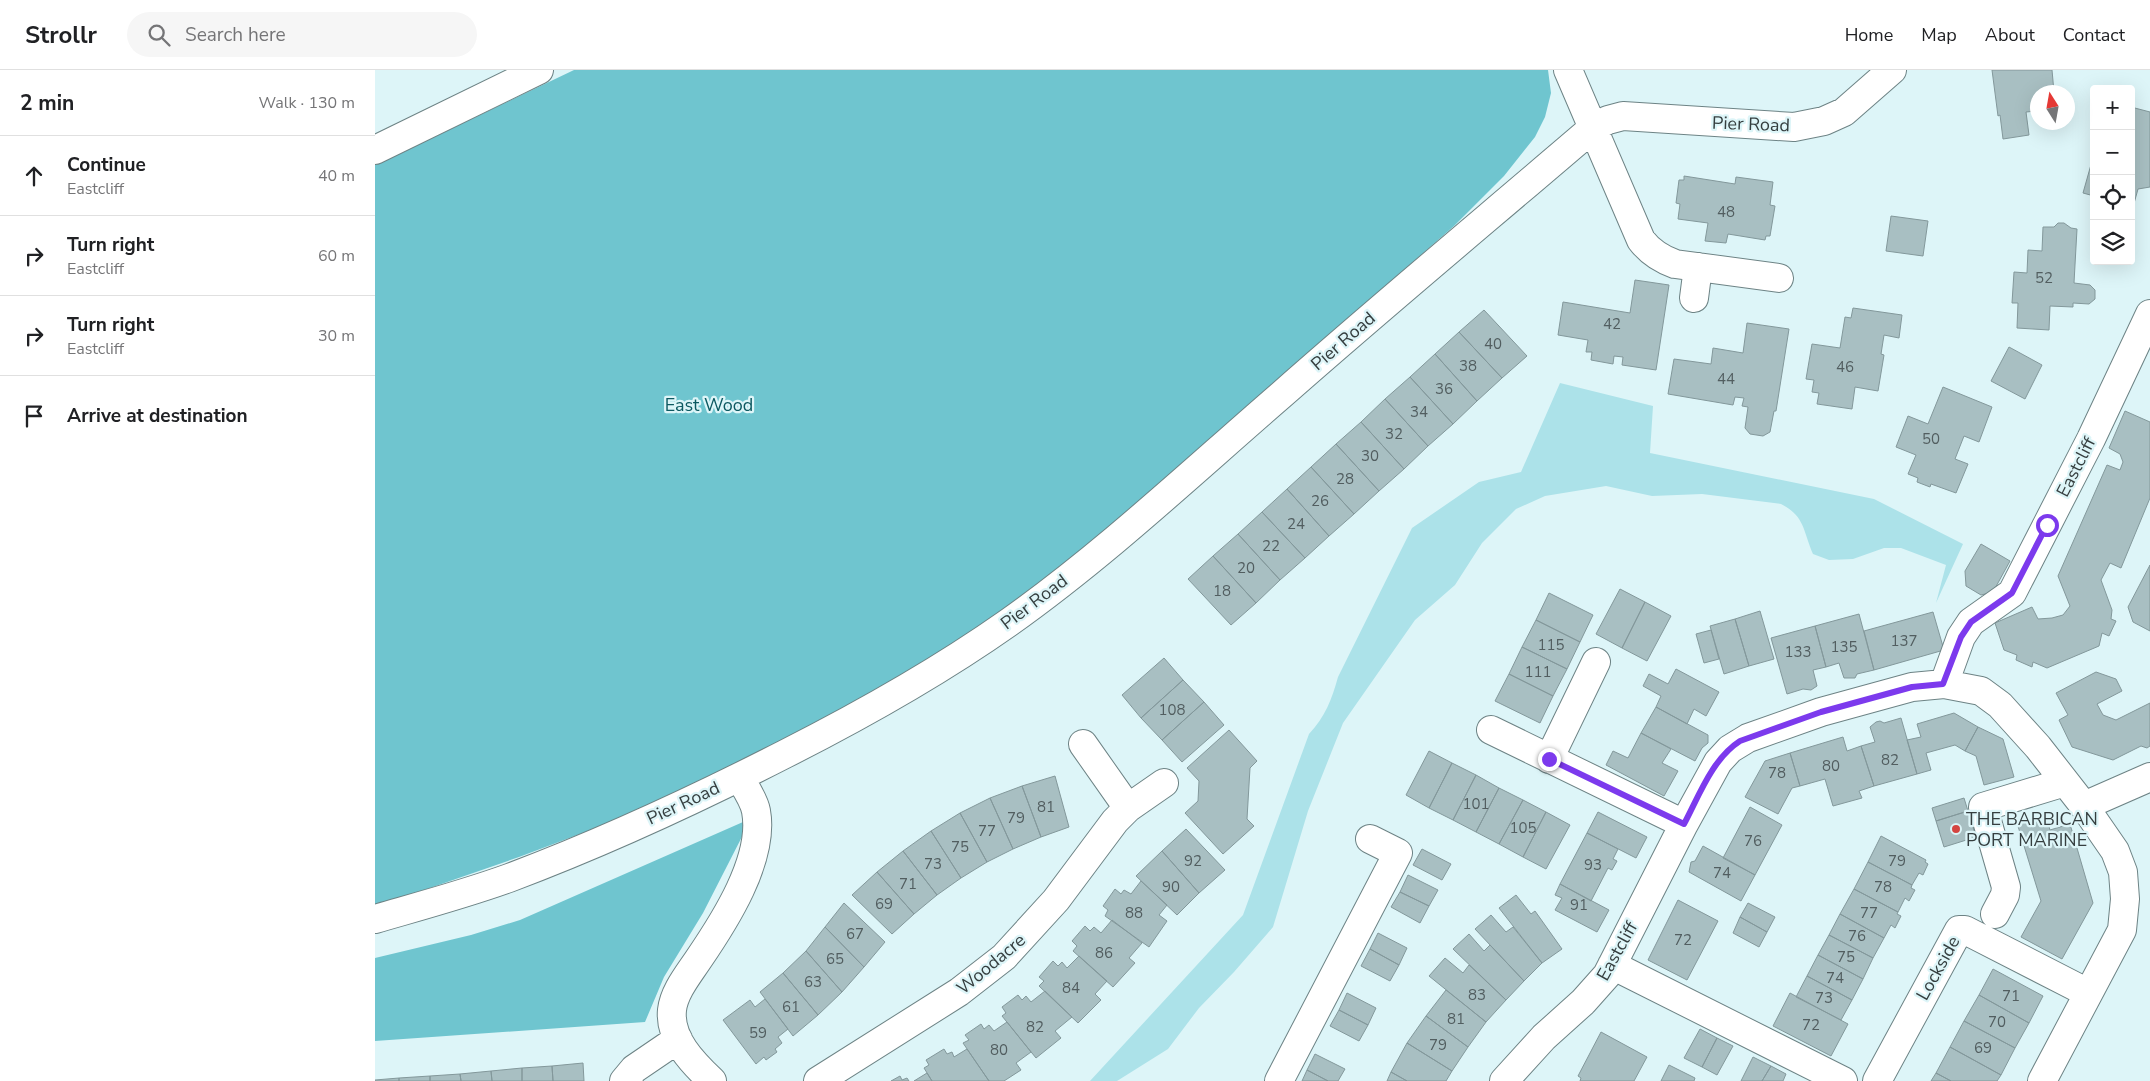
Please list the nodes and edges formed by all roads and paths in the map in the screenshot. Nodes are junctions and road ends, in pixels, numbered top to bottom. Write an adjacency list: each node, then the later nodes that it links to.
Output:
1 (539, 70): 5 (street)
2 (1569, 70): 4 (street)
3 (1892, 70): 4 (street, Pier Road)
4 (1594, 128): 6 (street); 15 (street, Pier Road)
5 (375, 150)
6 (1698, 267): 7 (street); 8 (street)
7 (1779, 278)
8 (1694, 298)
9 (2150, 314): 11 (street, Eastcliff)
10 (1596, 662): 14 (street)
11 (1943, 684): 17 (street, Eastcliff); 21 (street, Eastcliff)
12 (1491, 730): 14 (street)
13 (1083, 744): 20 (street)
14 (1549, 759): 21 (street)
15 (739, 777): 24 (street, Pier Road); 27 (street)
16 (2150, 777): 19 (street)
17 (2065, 782): 19 (street, Eastcliff); 23 (street)
18 (1164, 783): 20 (street, Woodacre)
19 (2084, 806): 26 (street)
20 (1128, 808): 30 (street, Woodacre)
21 (1684, 824): 25 (street, Eastcliff)
22 (1370, 839): 31 (street)
23 (1995, 914)
24 (375, 919)
25 (1612, 965): 32 (street, Eastcliff); 33 (street)
26 (2088, 993): 34 (street, Lockside); 35 (street)
27 (678, 1039): 28 (street); 29 (street)
28 (624, 1081)
29 (712, 1081)
30 (818, 1081)
31 (1279, 1081)
32 (1504, 1081)
33 (1843, 1081)
34 (1877, 1081)
35 (2041, 1081)

